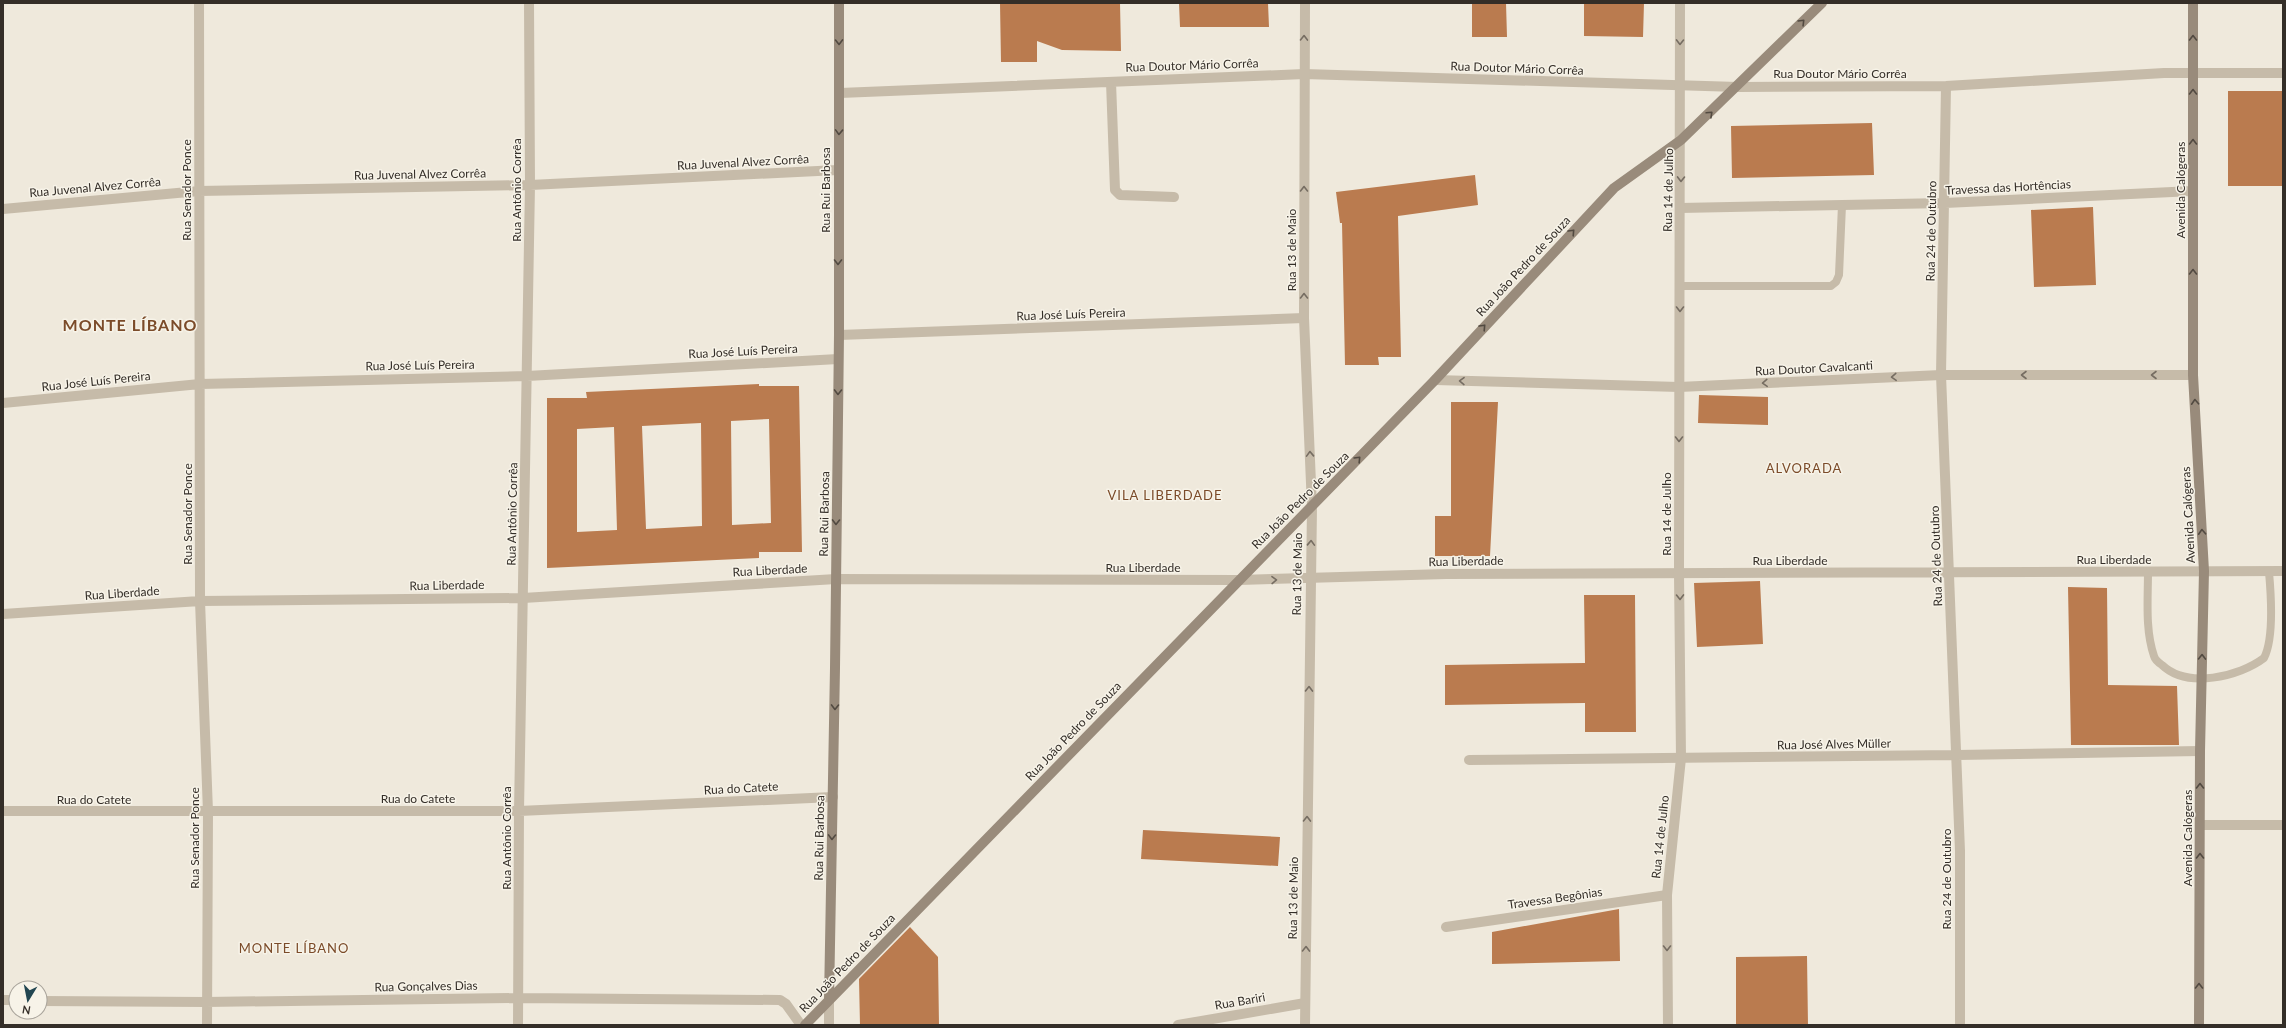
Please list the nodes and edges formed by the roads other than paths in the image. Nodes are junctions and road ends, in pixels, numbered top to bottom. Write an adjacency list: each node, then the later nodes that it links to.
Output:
1 (199, 3): 19 (street, Rua Senador Ponce)
2 (529, 3): 18 (street, Rua Antônio Corrêa)
3 (838, 3): 15 (main road, Rua Rui Barbosa, one-way to 15)
4 (1305, 3): 10 (street, Rua 13 de Maio, one-way to 4)
5 (1680, 3): 12 (street, Rua 14 de Julho, one-way to 12)
6 (1822, 3): 13 (main road, Rua João Pedro de Souza, one-way to 6)
7 (2193, 3): 8 (main road, Avenida Calógeras, one-way to 7)
8 (2192, 73): 9 (street, Rua Doutor Mário Corrêa); 14 (street, Rua Doutor Mário Corrêa); 20 (main road, Avenida Calógeras, one-way to 8)
9 (2283, 73)
10 (1304, 74): 11 (street, Rua Doutor Mário Corrêa); 12 (street, Rua Doutor Mário Corrêa); 27 (street, Rua 13 de Maio, one-way to 10)
11 (1112, 82): 15 (street, Rua Doutor Mário Corrêa); 21 (street)
12 (1679, 86): 13 (street, Rua Doutor Mário Corrêa); 16 (street, Rua 14 de Julho)
13 (1738, 86): 14 (street, Rua Doutor Mário Corrêa); 16 (main road, Rua João Pedro de Souza, one-way to 13)
14 (1946, 86): 22 (street, Rua 24 de Outubro)
15 (840, 93): 17 (main road, Rua Rui Barbosa, one-way to 17)
16 (1681, 140): 24 (street, Rua 14 de Julho, one-way to 24); 33 (main road, Rua João Pedro de Souza, one-way to 16)
17 (838, 170): 18 (street, Rua Juvenal Alvez Corrêa); 28 (main road, Rua Rui Barbosa, one-way to 28)
18 (530, 185): 19 (street, Rua Juvenal Alvez Corrêa); 32 (street, Rua Antônio Corrêa)
19 (199, 191): 25 (street, Rua Juvenal Alvez Corrêa); 34 (street, Rua Senador Ponce)
20 (2193, 191): 22 (street, Travessa das Hortências); 31 (main road, Avenida Calógeras, one-way to 20)
21 (1174, 198)
22 (1945, 203): 23 (street, Travessa das Hortências); 30 (street, Rua 24 de Outubro)
23 (1842, 205): 24 (street, Travessa das Hortências); 26 (lane)
24 (1680, 208): 26 (street, Rua 14 de Julho)
25 (3, 209)
26 (1680, 286): 35 (street, Rua 14 de Julho, one-way to 35)
27 (1304, 318): 28 (street, Rua José Luís Pereira); 37 (street, Rua 13 de Maio, one-way to 27)
28 (839, 335): 29 (main road, Rua Rui Barbosa)
29 (838, 359): 32 (street, Rua José Luís Pereira); 44 (main road, Rua Rui Barbosa, one-way to 44)
30 (1941, 375): 31 (street, Rua Doutor Cavalcanti, one-way to 30); 35 (street, Rua Doutor Cavalcanti, one-way to 35); 41 (street, Rua 24 de Outubro)
31 (2193, 375): 39 (main road, Avenida Calógeras, one-way to 31)
32 (527, 376): 34 (street, Rua José Luís Pereira); 47 (street, Rua Antônio Corrêa)
33 (1435, 380): 35 (street, Rua Doutor Cavalcanti, one-way to 33); 37 (main road, Rua João Pedro de Souza, one-way to 33)
34 (200, 384): 36 (street, Rua José Luís Pereira); 48 (street, Rua Senador Ponce)
35 (1679, 387): 43 (street, Rua 14 de Julho, one-way to 43)
36 (3, 403)
37 (1312, 507): 45 (street, Rua 13 de Maio, one-way to 37); 46 (main road, Rua João Pedro de Souza)
38 (2148, 571): 39 (street, Rua Liberdade); 41 (street, Rua Liberdade); 50 (lane)
39 (2204, 571): 42 (street, Rua Liberdade); 50 (main road, Avenida Calógeras, one-way to 39)
40 (2283, 571): 42 (street, Rua Liberdade)
41 (1950, 572): 43 (street, Rua Liberdade); 52 (street, Rua 24 de Outubro)
42 (2269, 572): 50 (lane)
43 (1679, 574): 45 (street, Rua Liberdade); 53 (street, Rua 14 de Julho, one-way to 53)
44 (836, 579): 46 (street, Rua Liberdade); 47 (street, Rua Liberdade); 55 (main road, Rua Rui Barbosa, one-way to 55)
45 (1310, 579): 46 (street, Rua Liberdade, one-way to 45); 67 (street, Rua 13 de Maio, one-way to 45)
46 (1239, 580): 64 (main road, Rua João Pedro de Souza)
47 (523, 598): 48 (street, Rua Liberdade); 57 (street, Rua Antônio Corrêa)
48 (200, 601): 49 (street, Rua Liberdade); 58 (street, Rua Senador Ponce)
49 (3, 614)
50 (2201, 679): 51 (main road, Avenida Calógeras)
51 (2200, 751): 52 (street, Rua José Alves Müller); 60 (main road, Avenida Calógeras, one-way to 51)
52 (1957, 755): 53 (street, Rua José Alves Müller); 76 (street, Rua 24 de Outubro)
53 (1681, 758): 54 (street, Rua José Alves Müller); 61 (street, Rua 14 de Julho)
54 (1469, 760)
55 (833, 797): 57 (street, Rua do Catete); 64 (main road, Rua Rui Barbosa, one-way to 64)
56 (3, 811): 58 (street, Rua do Catete)
57 (519, 811): 58 (street, Rua do Catete); 63 (street, Rua Antônio Corrêa)
58 (208, 812): 66 (street, Rua Senador Ponce)
59 (2283, 825): 60 (street)
60 (2200, 826): 77 (main road, Avenida Calógeras, one-way to 60)
61 (1667, 895): 62 (street, Travessa Begônias); 75 (street, Rua 14 de Julho, one-way to 75)
62 (1446, 927)
63 (519, 998): 66 (street, Rua Gonçalves Dias); 69 (street, Rua Antônio Corrêa); 70 (street, Rua Gonçalves Dias)
64 (829, 1000): 71 (main road, Rua João Pedro de Souza); 72 (street, Rua Rui Barbosa)
65 (48, 1001): 66 (street, Rua Gonçalves Dias)
66 (206, 1002): 68 (street, Rua Senador Ponce)
67 (1305, 1003): 73 (street, Rua Bariri); 74 (street, Rua 13 de Maio)
68 (207, 1025)
69 (518, 1025)
70 (801, 1025)
71 (805, 1025)
72 (828, 1025)
73 (1178, 1025)
74 (1305, 1025)
75 (1668, 1025)
76 (1960, 1025)
77 (2199, 1025)

